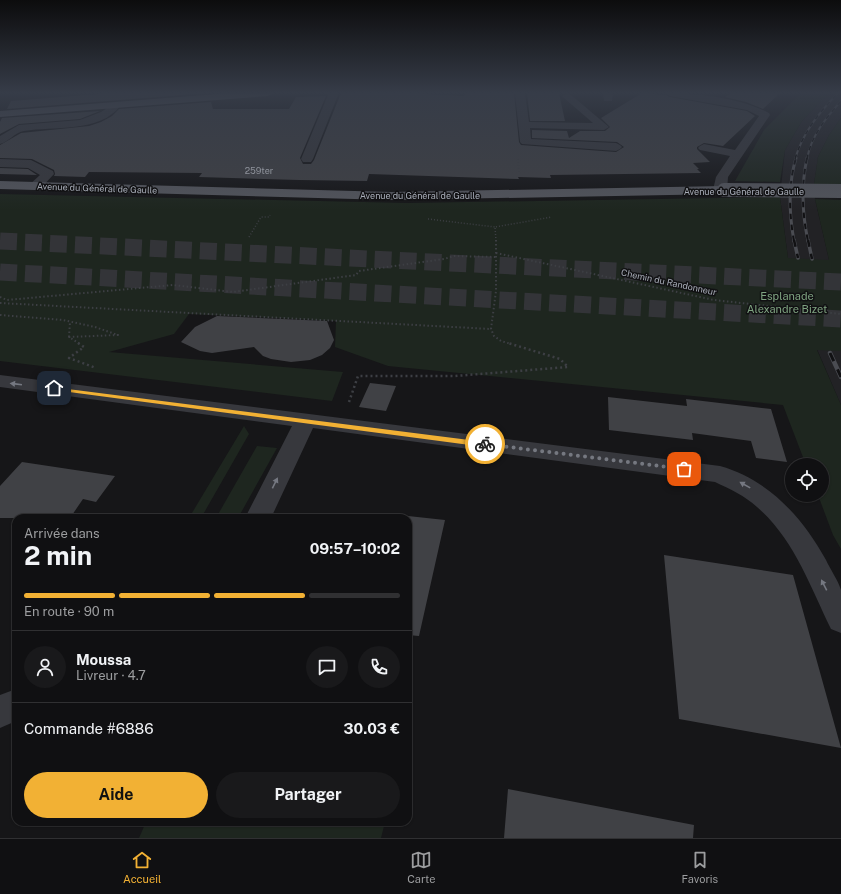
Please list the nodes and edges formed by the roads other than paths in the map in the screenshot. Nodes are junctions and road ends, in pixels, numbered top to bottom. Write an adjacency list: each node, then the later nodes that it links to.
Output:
1 (13, 132): 5 (street)
2 (318, 132): 9 (street)
3 (525, 132): 6 (street)
4 (753, 132): 8 (street)
5 (0, 141)
6 (616, 147)
7 (704, 148): 8 (street)
8 (738, 154): 13 (street)
9 (307, 159)
10 (0, 163): 12 (street)
11 (0, 185): 12 (main road, Avenue du Général de Gaulle)
12 (34, 186): 13 (main road, Avenue du Général de Gaulle)
13 (722, 190): 14 (main road, Avenue du Général de Gaulle, bridge)
14 (841, 192)
15 (0, 382): 16 (street, one-way to 15)
16 (305, 421): 17 (street, one-way to 16); 18 (street, one-way to 16)
17 (260, 514)
18 (841, 620)
19 (12, 706): 20 (street)
20 (0, 712)

